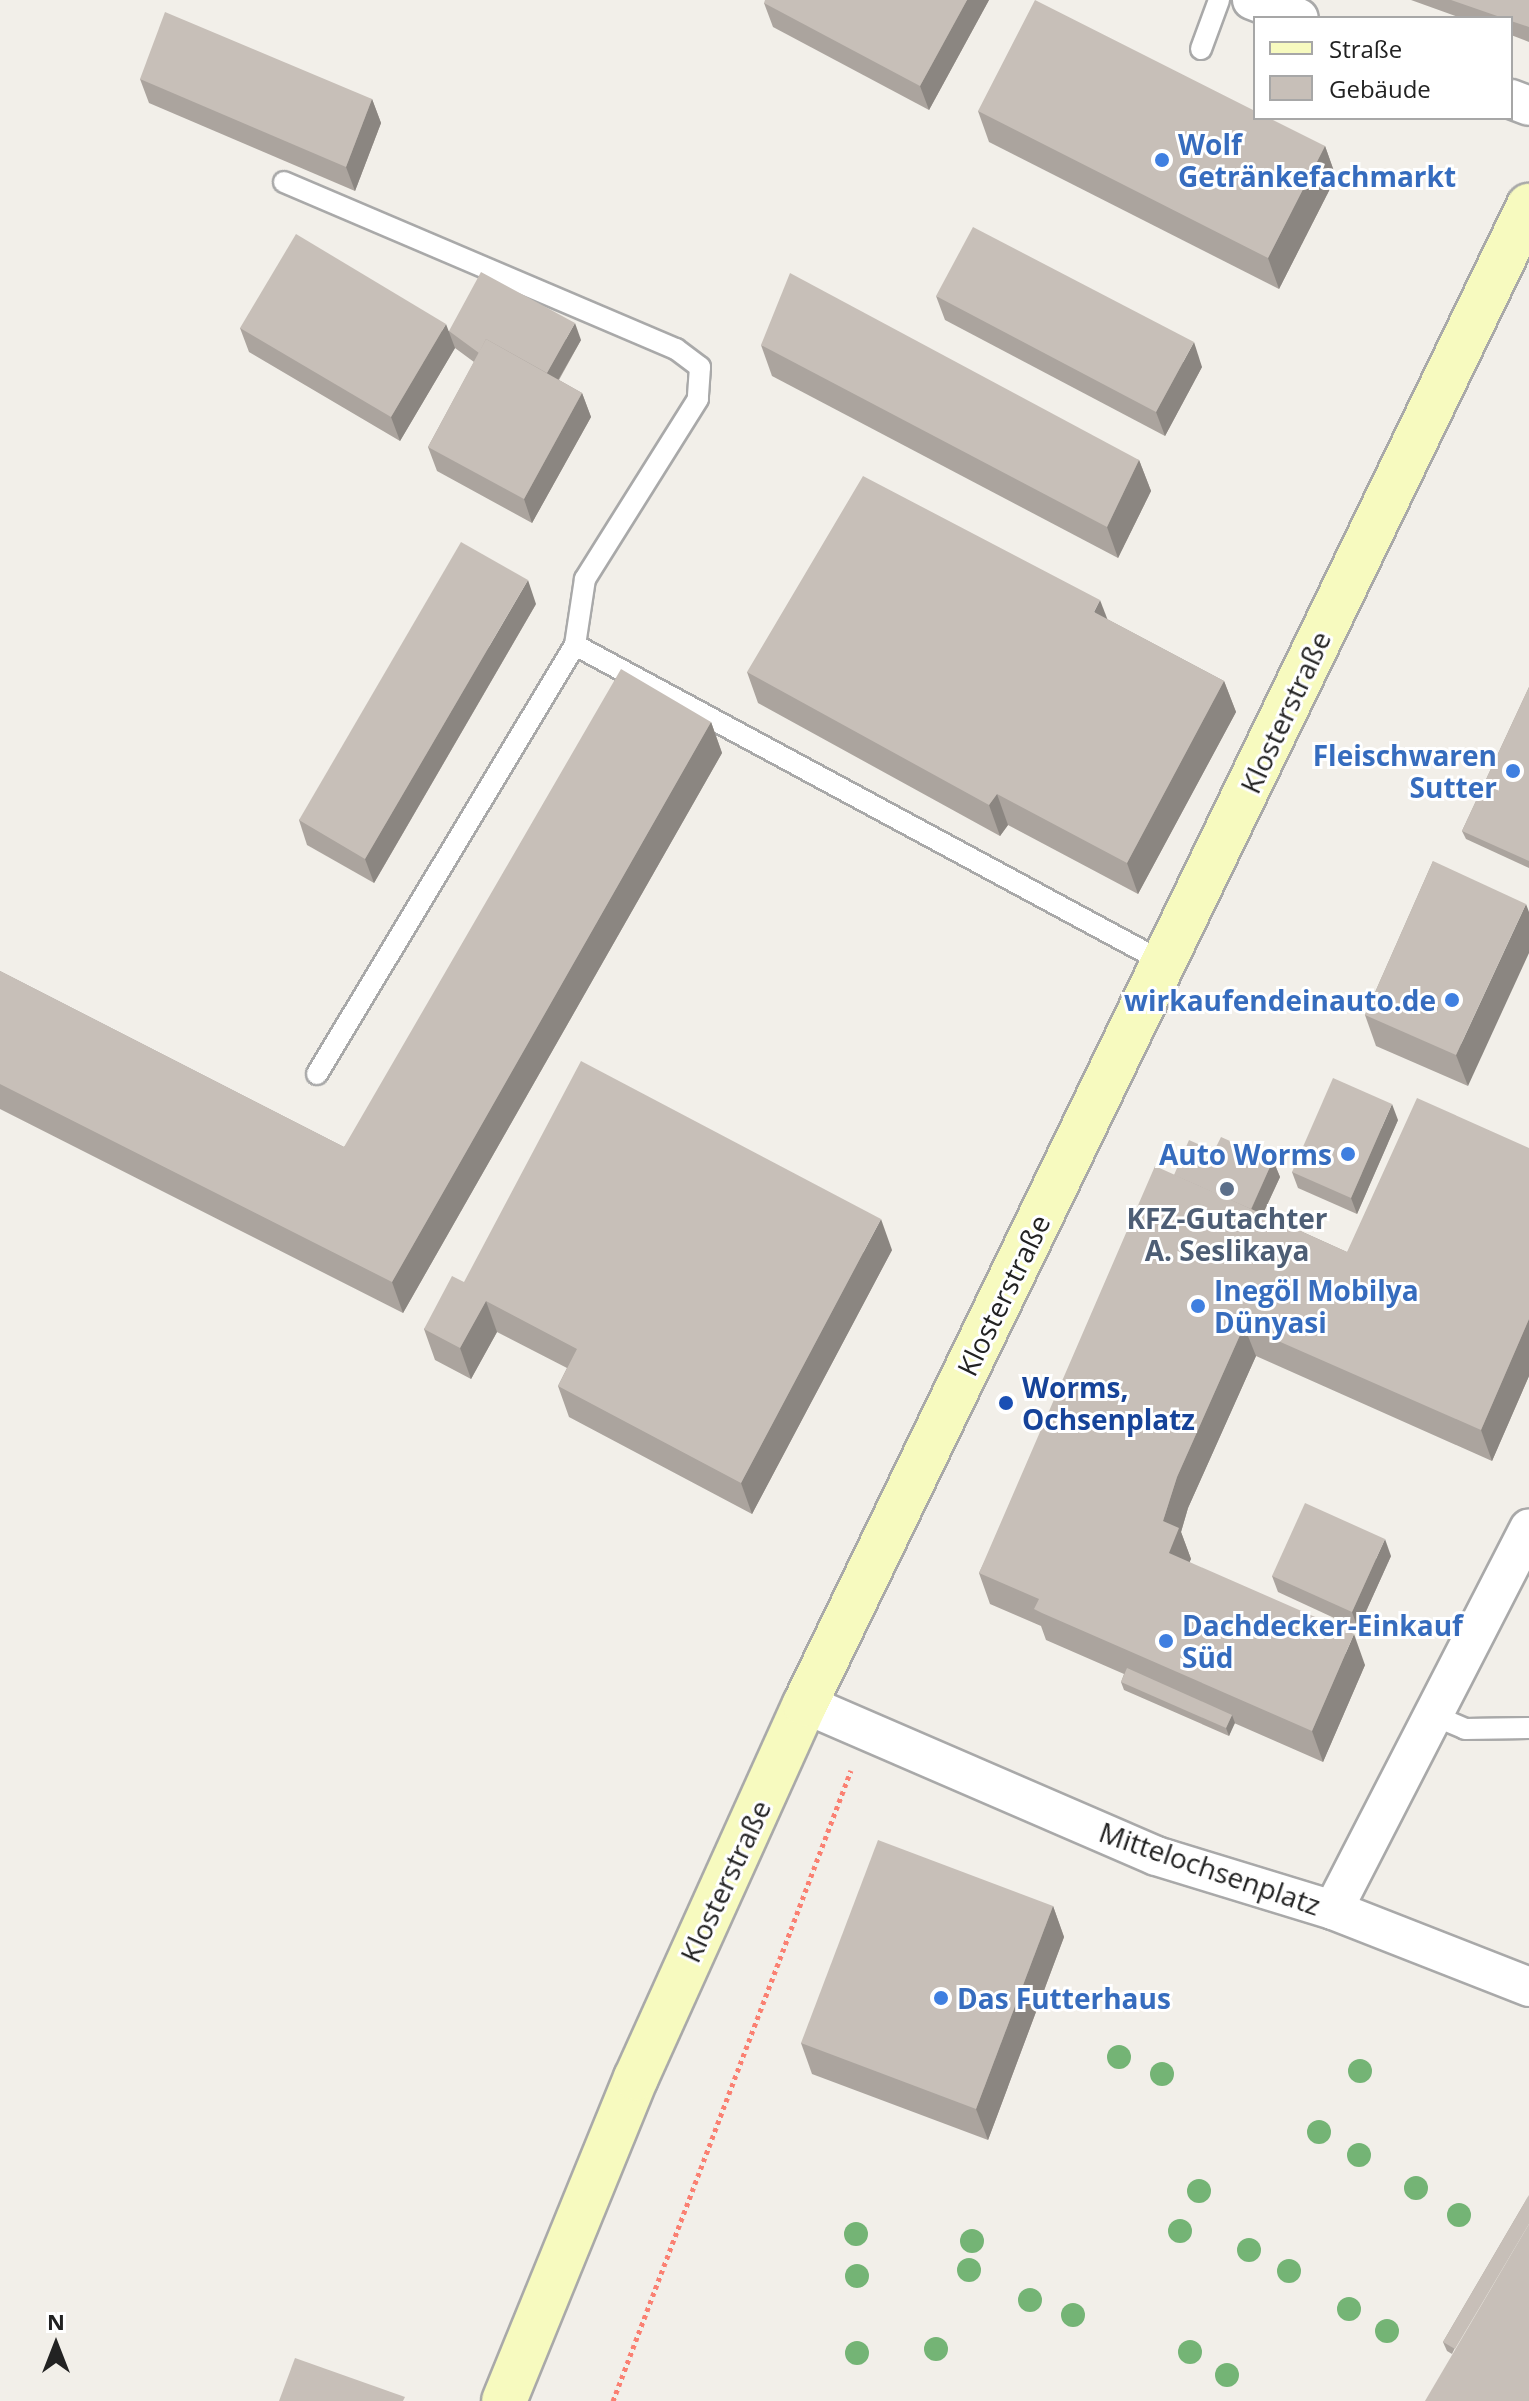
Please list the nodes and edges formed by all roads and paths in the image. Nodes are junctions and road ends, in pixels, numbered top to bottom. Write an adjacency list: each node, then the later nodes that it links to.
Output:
1 (1219, 0): 4 (lane)
2 (1252, 0): 3 (street)
3 (1294, 16)
4 (1201, 49)
5 (284, 182): 7 (lane)
6 (1529, 206): 8 (street, Klosterstraße)
7 (575, 645): 8 (lane); 9 (lane)
8 (1165, 963): 11 (street, Klosterstraße)
9 (317, 1074)
10 (1529, 1528): 12 (street)
11 (805, 1704): 14 (street, Mittelochsenplatz); 17 (street, Klosterstraße)
12 (1435, 1716): 13 (lane); 15 (street)
13 (1529, 1728)
14 (866, 1731): 15 (street, Mittelochsenplatz); 18 (path)
15 (1333, 1910): 16 (street, Mittelochsenplatz)
16 (1529, 1987)
17 (505, 2400)
18 (613, 2401)

